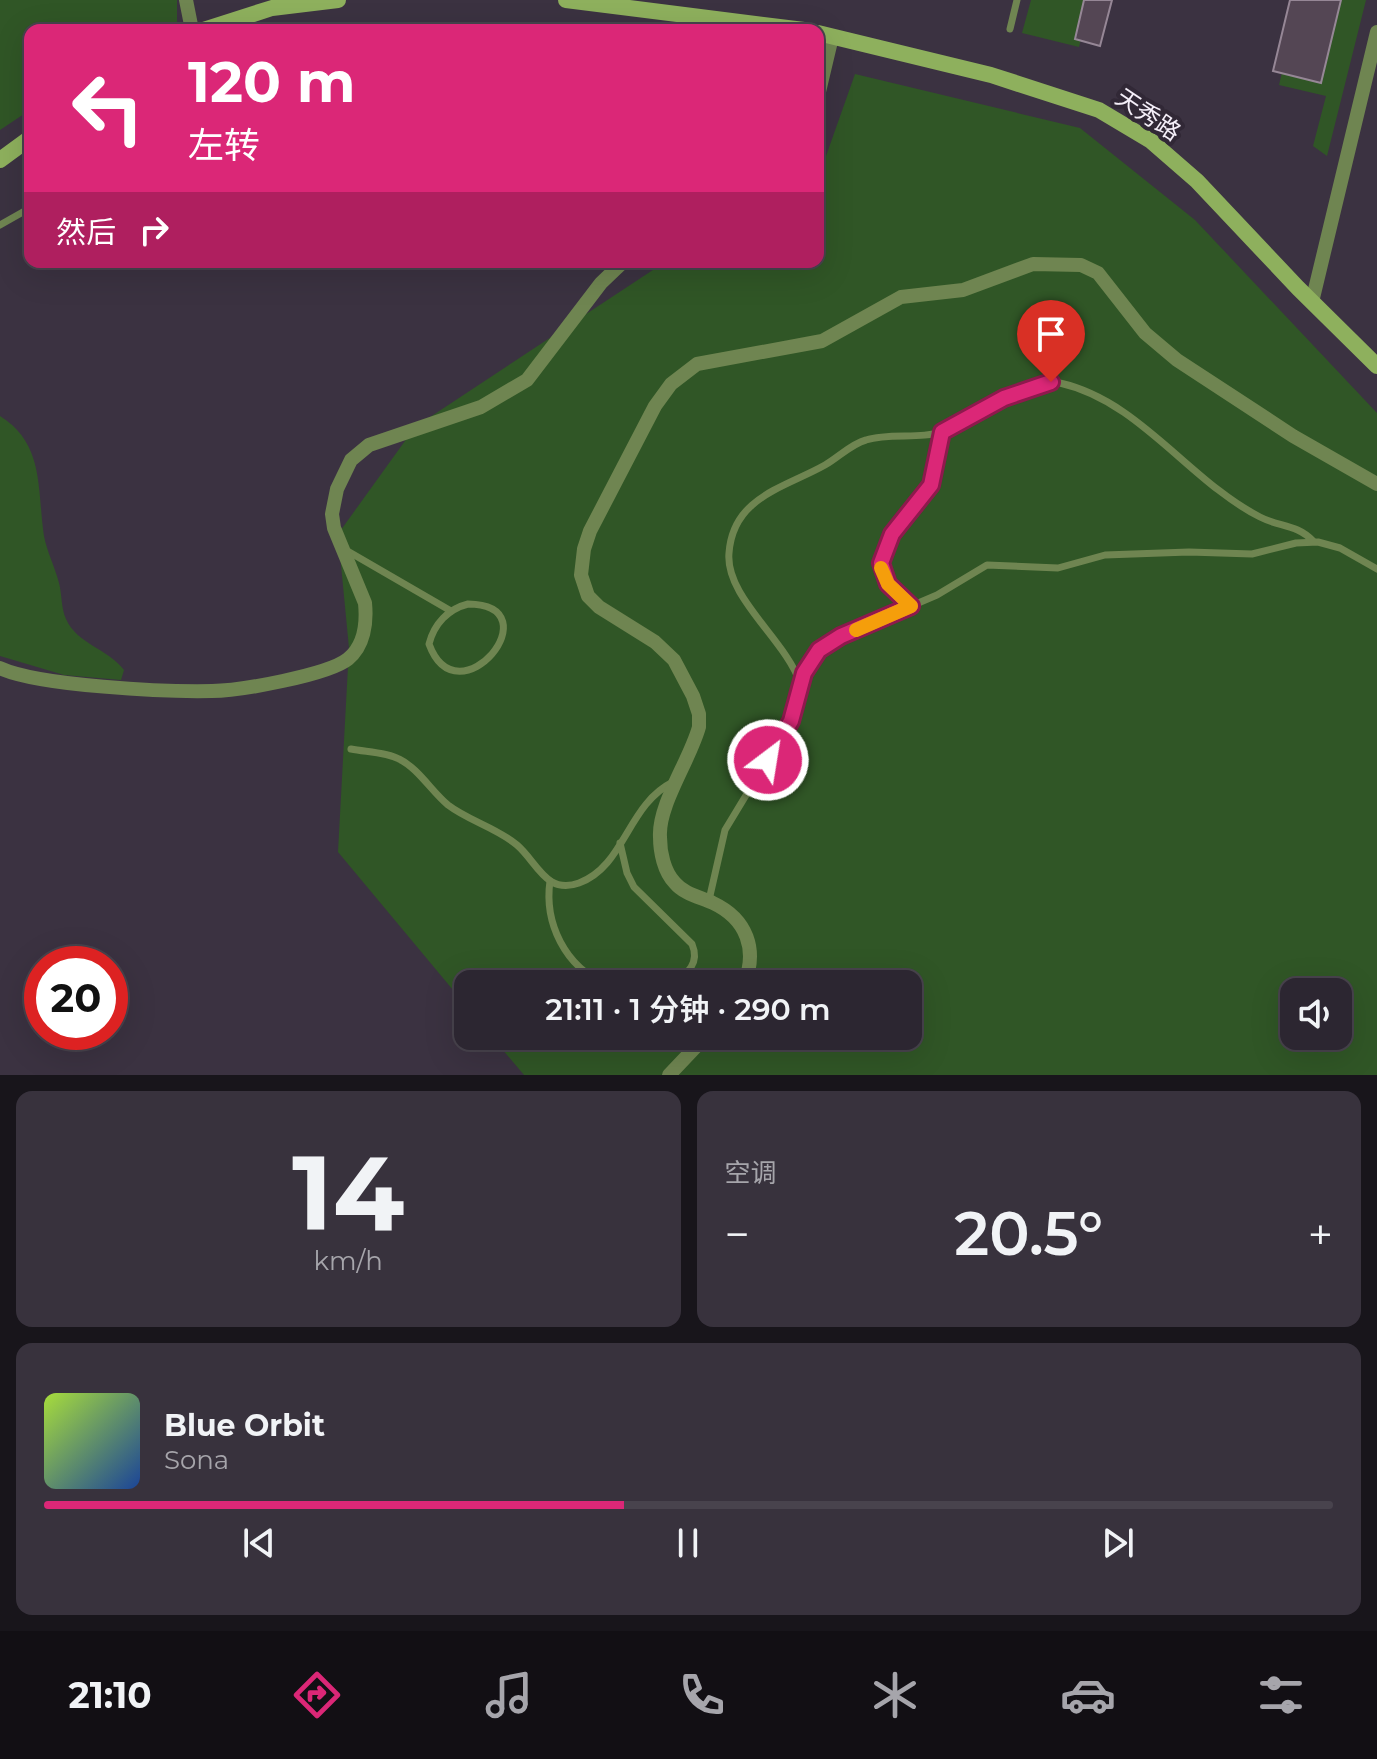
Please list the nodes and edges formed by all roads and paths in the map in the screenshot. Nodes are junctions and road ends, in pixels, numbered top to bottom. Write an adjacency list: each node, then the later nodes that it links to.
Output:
1 (186, 0): 6 (street)
2 (338, 0): 5 (main road)
3 (566, 0): 8 (main road)
4 (1017, 0): 9 (lane)
5 (268, 4): 7 (main road)
6 (191, 24)
7 (218, 24)
8 (756, 24)
9 (1010, 29)
10 (1377, 32): 17 (street)
11 (825, 35): 17 (main road, 天秀路)
12 (24, 142): 13 (main road)
13 (0, 160)
14 (24, 211): 15 (lane)
15 (0, 225)
16 (617, 268): 22 (street)
17 (1312, 302): 18 (main road, 天秀路)
18 (1377, 366)
19 (942, 432): 21 (lane); 24 (lane); 27 (lane)
20 (1377, 484): 29 (street)
21 (1314, 542): 23 (lane); 24 (lane)
22 (342, 548): 25 (lane); 26 (street)
23 (1377, 569)
24 (911, 606): 27 (lane)
25 (451, 611): 25 (lane)
26 (0, 668)
27 (801, 685): 32 (lane)
28 (351, 749): 31 (lane)
29 (679, 780): 30 (lane); 32 (street)
30 (620, 843): 31 (lane); 34 (lane)
31 (550, 881): 33 (lane)
32 (709, 901): 35 (street)
33 (585, 970)
34 (690, 970)
35 (747, 970)
36 (693, 1050): 37 (street)
37 (669, 1075)

